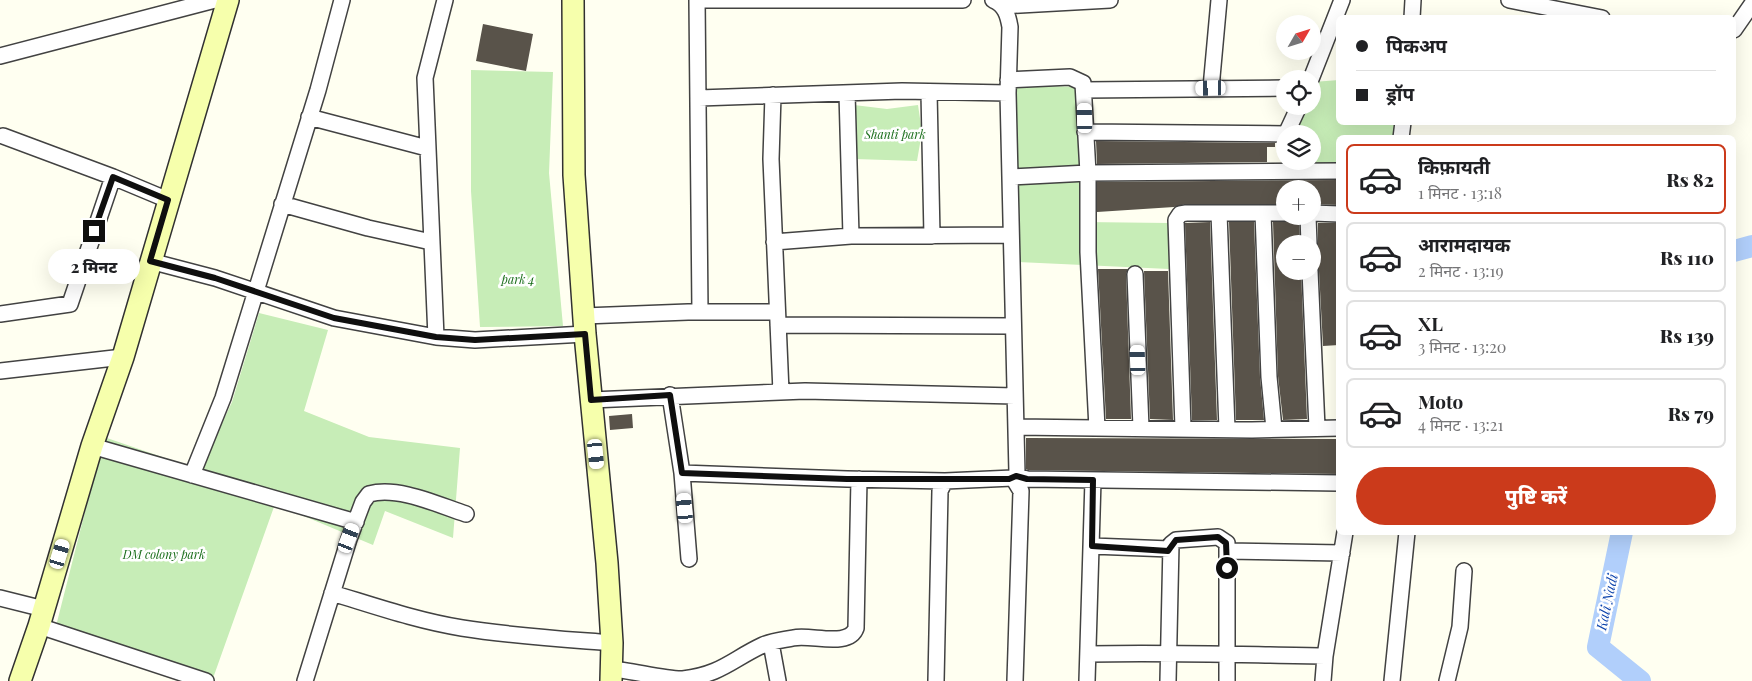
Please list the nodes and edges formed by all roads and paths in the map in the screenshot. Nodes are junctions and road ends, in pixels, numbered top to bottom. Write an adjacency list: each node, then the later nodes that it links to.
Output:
1 (215, 0): 22 (street)
2 (228, 0): 41 (street)
3 (342, 0): 32 (street)
4 (445, 0): 36 (street)
5 (573, 0): 60 (street)
6 (698, 0): 13 (street); 31 (street)
7 (963, 0): 13 (street)
8 (1110, 0): 14 (street)
9 (1219, 0): 25 (street)
10 (1342, 0): 17 (street)
11 (1413, 0): 19 (street)
12 (1510, 0): 20 (street)
13 (935, 1)
14 (1021, 2): 15 (street)
15 (998, 3): 24 (street)
16 (1750, 11): 21 (street)
17 (1336, 15)
18 (1336, 15): 23 (street)
19 (1412, 15)
20 (1587, 15)
21 (1736, 28)
22 (0, 56)
23 (1315, 70)
24 (1008, 87): 27 (street); 28 (street); 40 (street)
25 (1211, 88): 26 (street); 27 (street)
26 (1276, 88)
27 (1084, 90): 33 (street)
28 (929, 92): 29 (street); 50 (street)
29 (847, 93): 30 (street); 49 (street)
30 (773, 95): 31 (street); 52 (street)
31 (699, 98): 57 (street)
32 (309, 117): 36 (street); 42 (street)
33 (1085, 132): 34 (street); 38 (street)
34 (1276, 134)
35 (3, 136): 39 (street)
36 (428, 148): 51 (street)
37 (1336, 172): 38 (street)
38 (1088, 173): 40 (street); 70 (street)
39 (113, 177): 41 (street); 58 (street)
40 (1010, 177): 48 (street)
41 (168, 200): 53 (street)
42 (282, 204): 51 (street); 56 (street)
43 (1219, 213): 44 (street); 72 (street); 75 (street)
44 (1263, 213): 45 (street); 76 (street)
45 (1276, 213)
46 (1321, 213): 47 (street)
47 (1336, 214)
48 (1011, 235): 50 (street); 61 (street)
49 (851, 236): 50 (street); 52 (street)
50 (932, 236)
51 (432, 242): 62 (street)
52 (774, 242): 59 (street)
53 (150, 261): 56 (street); 63 (street)
54 (1135, 274): 71 (street)
55 (1310, 280): 73 (street)
56 (256, 292): 62 (street); 79 (street)
57 (700, 312): 59 (street); 60 (street)
58 (0, 314)
59 (778, 318): 61 (street); 65 (street)
60 (585, 325): 62 (street); 68 (street)
61 (1013, 326): 67 (street)
62 (436, 337)
63 (122, 357): 64 (street); 77 (street)
64 (0, 371)
65 (781, 392): 66 (street); 67 (street)
66 (670, 395): 68 (street); 78 (street)
67 (1015, 396): 69 (street)
68 (591, 400): 98 (street)
69 (1016, 427): 70 (street); 80 (street)
70 (1097, 428): 71 (street)
71 (1141, 428): 72 (street)
72 (1183, 428): 75 (street)
73 (1317, 428): 74 (street); 76 (street)
74 (1336, 428)
75 (1227, 429): 76 (street)
76 (1274, 429)
77 (92, 446): 79 (street); 97 (street)
78 (682, 473): 81 (street); 93 (street)
79 (192, 475): 86 (street)
80 (1015, 477): 82 (street); 83 (street); 110 (street)
81 (859, 479): 83 (street); 99 (street)
82 (1093, 480): 84 (street); 89 (street)
83 (945, 481): 109 (street)
84 (1336, 483)
85 (466, 514): 86 (street)
86 (356, 522): 95 (street)
87 (1345, 535): 92 (street)
88 (1408, 535): 115 (street)
89 (1092, 546): 90 (street); 101 (street)
90 (1170, 549): 91 (street); 100 (street)
91 (1227, 551): 92 (street); 102 (street)
92 (1342, 553): 103 (street)
93 (689, 559)
94 (1464, 571): 116 (street)
95 (332, 593): 98 (street); 107 (street)
96 (0, 598): 97 (street)
97 (41, 617): 105 (street); 106 (street)
98 (612, 642): 104 (street)
99 (771, 643): 104 (street); 108 (street)
100 (1169, 652): 101 (street); 102 (street); 112 (street)
101 (1090, 654): 111 (street)
102 (1226, 655): 103 (street); 113 (street)
103 (1325, 656): 114 (street)
104 (611, 675)
105 (20, 681)
106 (206, 681)
107 (304, 681)
108 (778, 681)
109 (936, 681)
110 (1016, 681)
111 (1087, 681)
112 (1168, 681)
113 (1227, 681)
114 (1323, 681)
115 (1392, 681)
116 (1447, 681)

